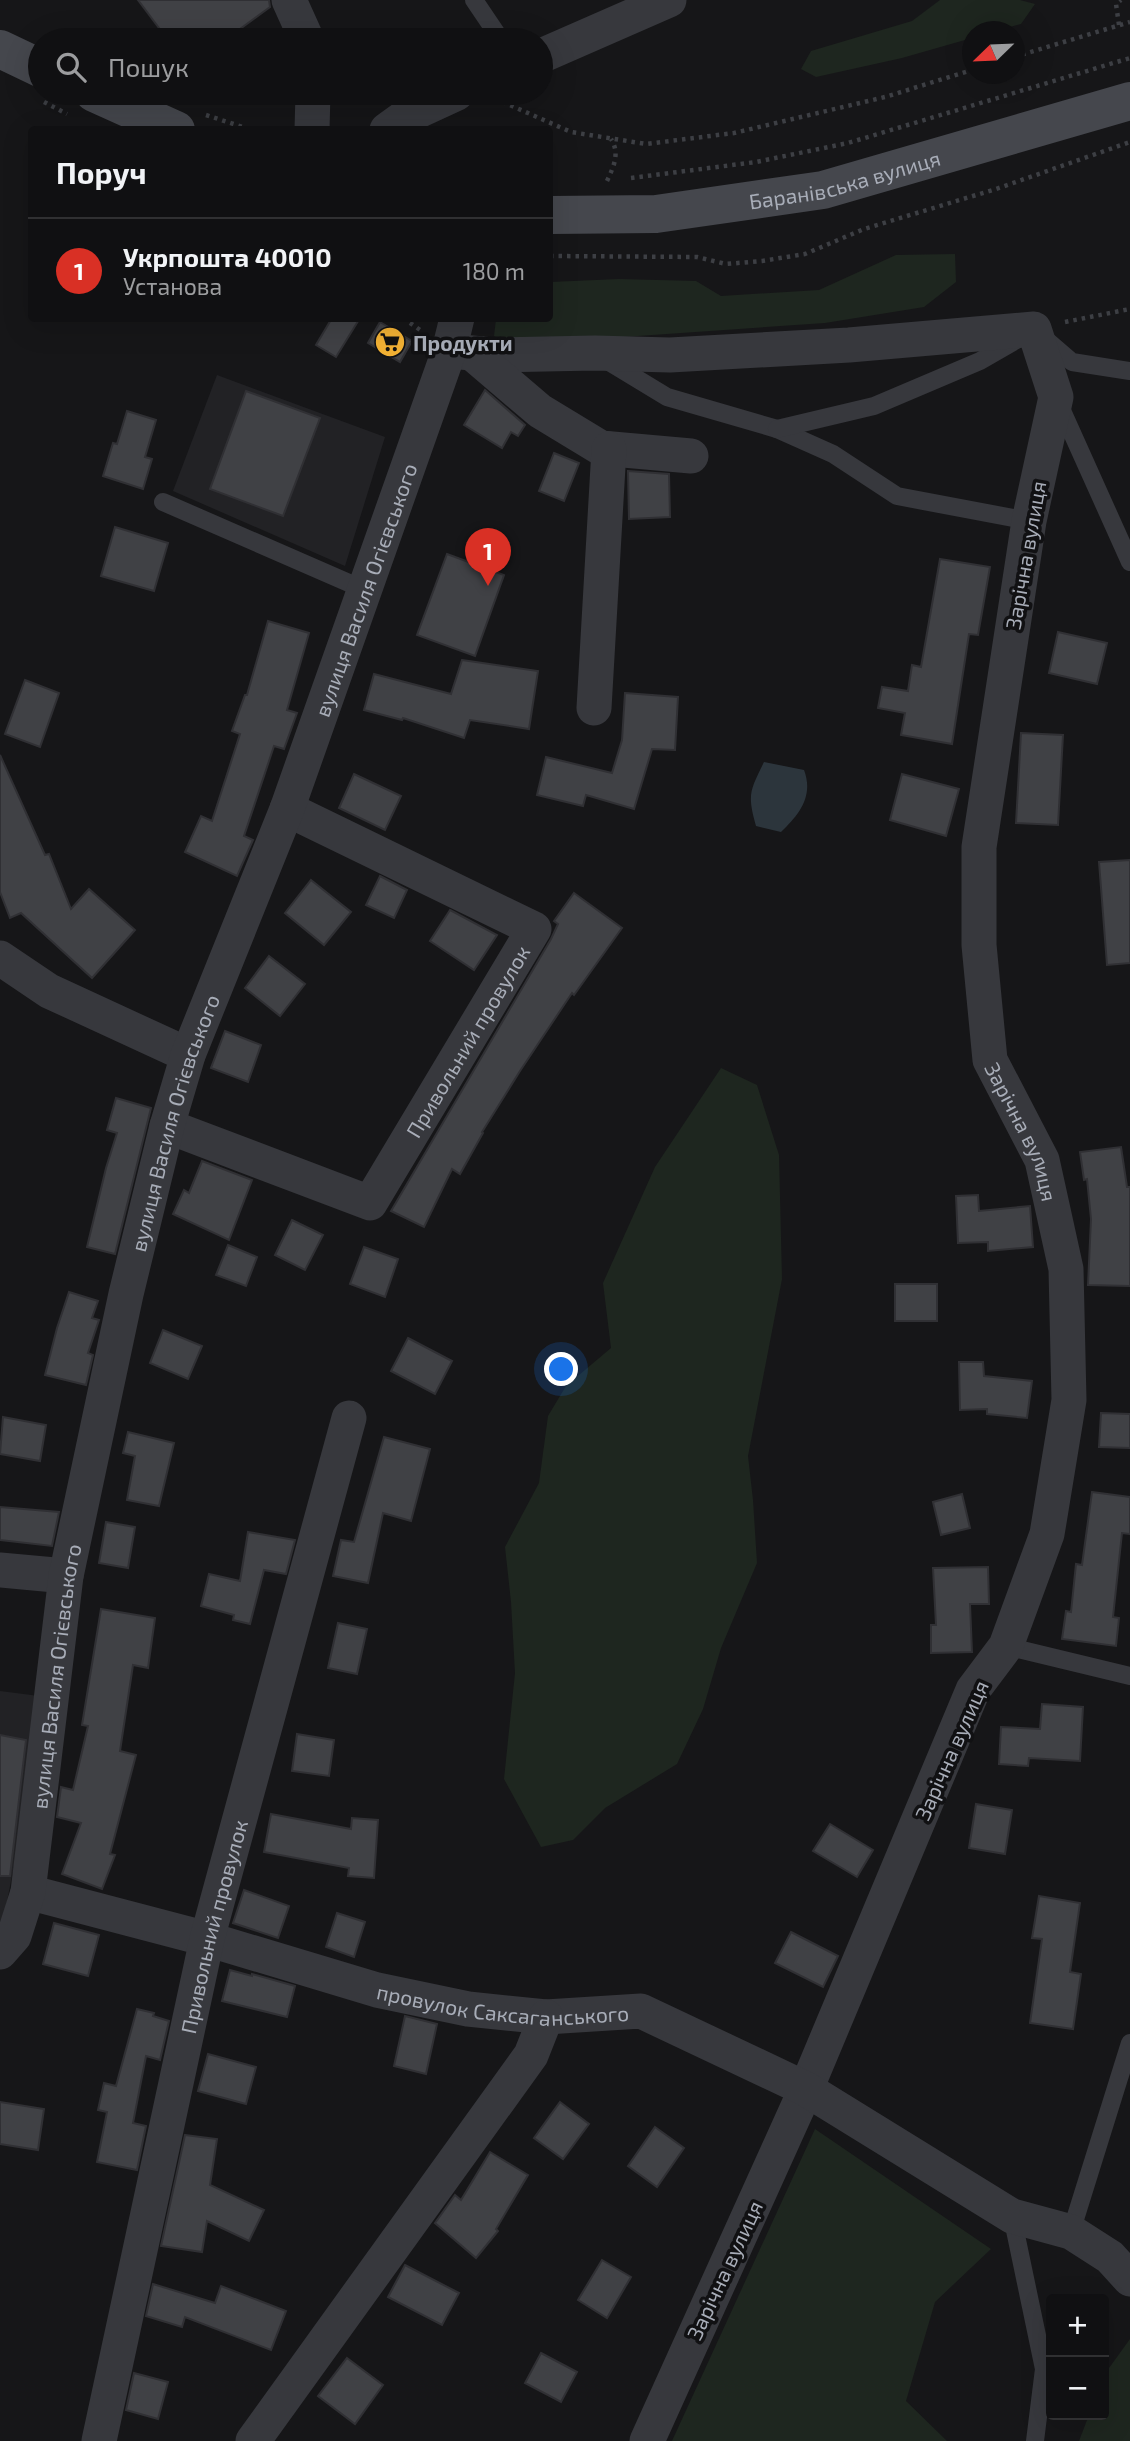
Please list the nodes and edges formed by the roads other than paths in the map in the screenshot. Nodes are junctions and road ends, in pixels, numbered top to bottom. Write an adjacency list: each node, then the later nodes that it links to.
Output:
1 (289, 0): 4 (street)
2 (474, 0): 5 (lane)
3 (669, 0): 7 (street)
4 (302, 28)
5 (493, 28)
6 (0, 50): 8 (main road)
7 (553, 51)
8 (28, 74)
9 (1130, 101): 16 (main road, Баранівська вулиця)
10 (83, 105): 13 (main road)
11 (313, 105): 14 (street)
12 (431, 105): 15 (street)
13 (161, 126)
14 (312, 126)
15 (393, 126)
16 (553, 215)
17 (1034, 329): 19 (street); 20 (lane); 21 (street); 22 (lane)
18 (460, 341): 19 (street); 23 (street); 28 (street, вулиця Василя Огієвського)
19 (595, 353): 22 (lane)
20 (1130, 372)
21 (1056, 397): 26 (street, Зарічна вулиця); 27 (lane)
22 (776, 429): 26 (lane)
23 (609, 449): 24 (street); 29 (street)
24 (691, 456)
25 (163, 502): 28 (lane)
26 (1029, 521): 37 (street, Зарічна вулиця)
27 (1130, 562)
28 (365, 590): 30 (street, вулиця Василя Огієвського)
29 (594, 708)
30 (286, 809): 32 (street, вулиця Василя Огієвського); 33 (street, Привольний провулок)
31 (0, 958): 32 (street)
32 (188, 1055): 33 (street, вулиця Василя Огієвського)
33 (167, 1126): 36 (street, вулиця Василя Огієвського)
34 (349, 1418): 40 (street, Привольний провулок)
35 (0, 1570): 36 (street)
36 (66, 1576): 39 (street, вулиця Василя Огієвського)
37 (1006, 1646): 38 (lane); 44 (street, Зарічна вулиця)
38 (1130, 1676)
39 (28, 1892): 40 (street, провулок Саксаганського); 41 (street, вулиця Василя Огієвського)
40 (207, 1939): 42 (street, провулок Саксаганського); 48 (street, Привольний провулок)
41 (0, 1952)
42 (546, 2017): 44 (street, провулок Саксаганського); 49 (street)
43 (1130, 2043): 46 (lane)
44 (806, 2089): 45 (street, провулок Саксаганського); 50 (street, Зарічна вулиця)
45 (1013, 2216): 46 (street, провулок Саксаганського); 51 (lane)
46 (1071, 2232): 47 (street, провулок Саксаганського)
47 (1123, 2264)
48 (99, 2441)
49 (253, 2441)
50 (647, 2441)
51 (1035, 2441)

